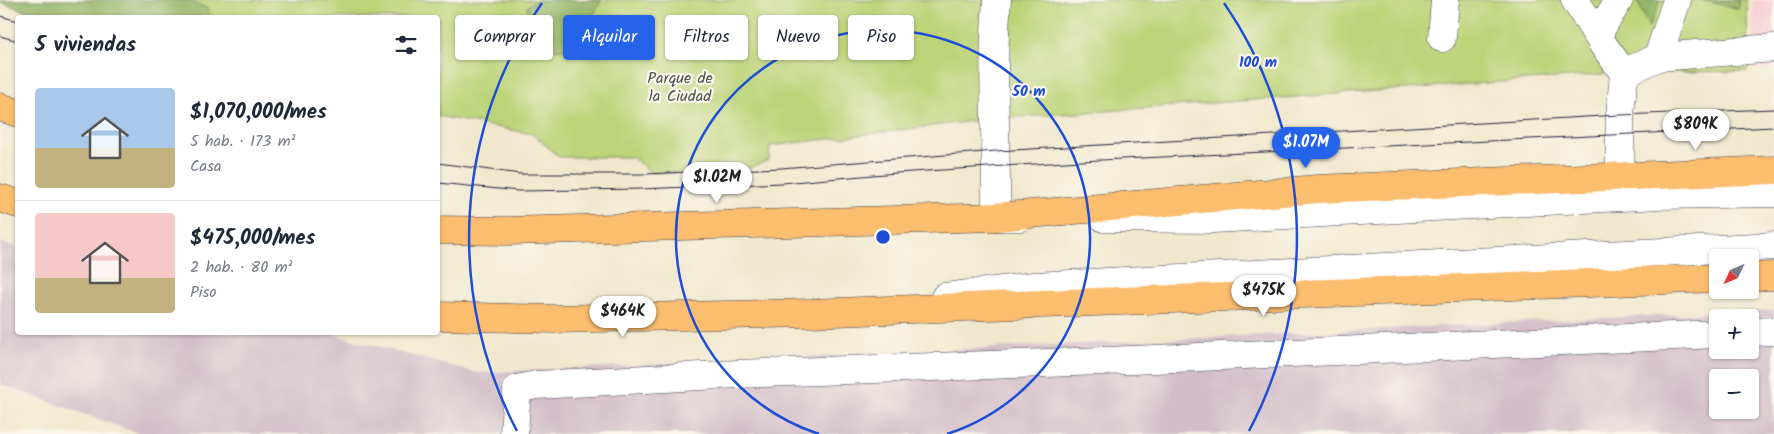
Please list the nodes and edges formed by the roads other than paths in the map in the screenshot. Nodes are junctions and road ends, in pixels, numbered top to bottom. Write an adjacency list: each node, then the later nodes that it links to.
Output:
1 (997, 0): 18 (street)
2 (1445, 0): 7 (street)
3 (1575, 0): 6 (street)
4 (1620, 0): 6 (street)
5 (1677, 0): 9 (street)
6 (1597, 35): 10 (street)
7 (1442, 38)
8 (1774, 48): 9 (street)
9 (1658, 57): 10 (street)
10 (1624, 73): 14 (street)
11 (0, 107): 12 (main road)
12 (15, 112)
13 (1774, 170): 14 (main road)
14 (1620, 176): 18 (main road)
15 (1774, 192): 18 (street)
16 (0, 198): 17 (main road)
17 (15, 203)
18 (996, 217): 19 (main road)
19 (440, 230)
20 (1774, 246): 24 (street)
21 (1774, 276): 22 (main road)
22 (1759, 277)
23 (1709, 278): 24 (main road)
24 (810, 313): 25 (main road)
25 (440, 316)
26 (1759, 332): 27 (street)
27 (1774, 332)
28 (1709, 334): 29 (street)
29 (514, 434)

